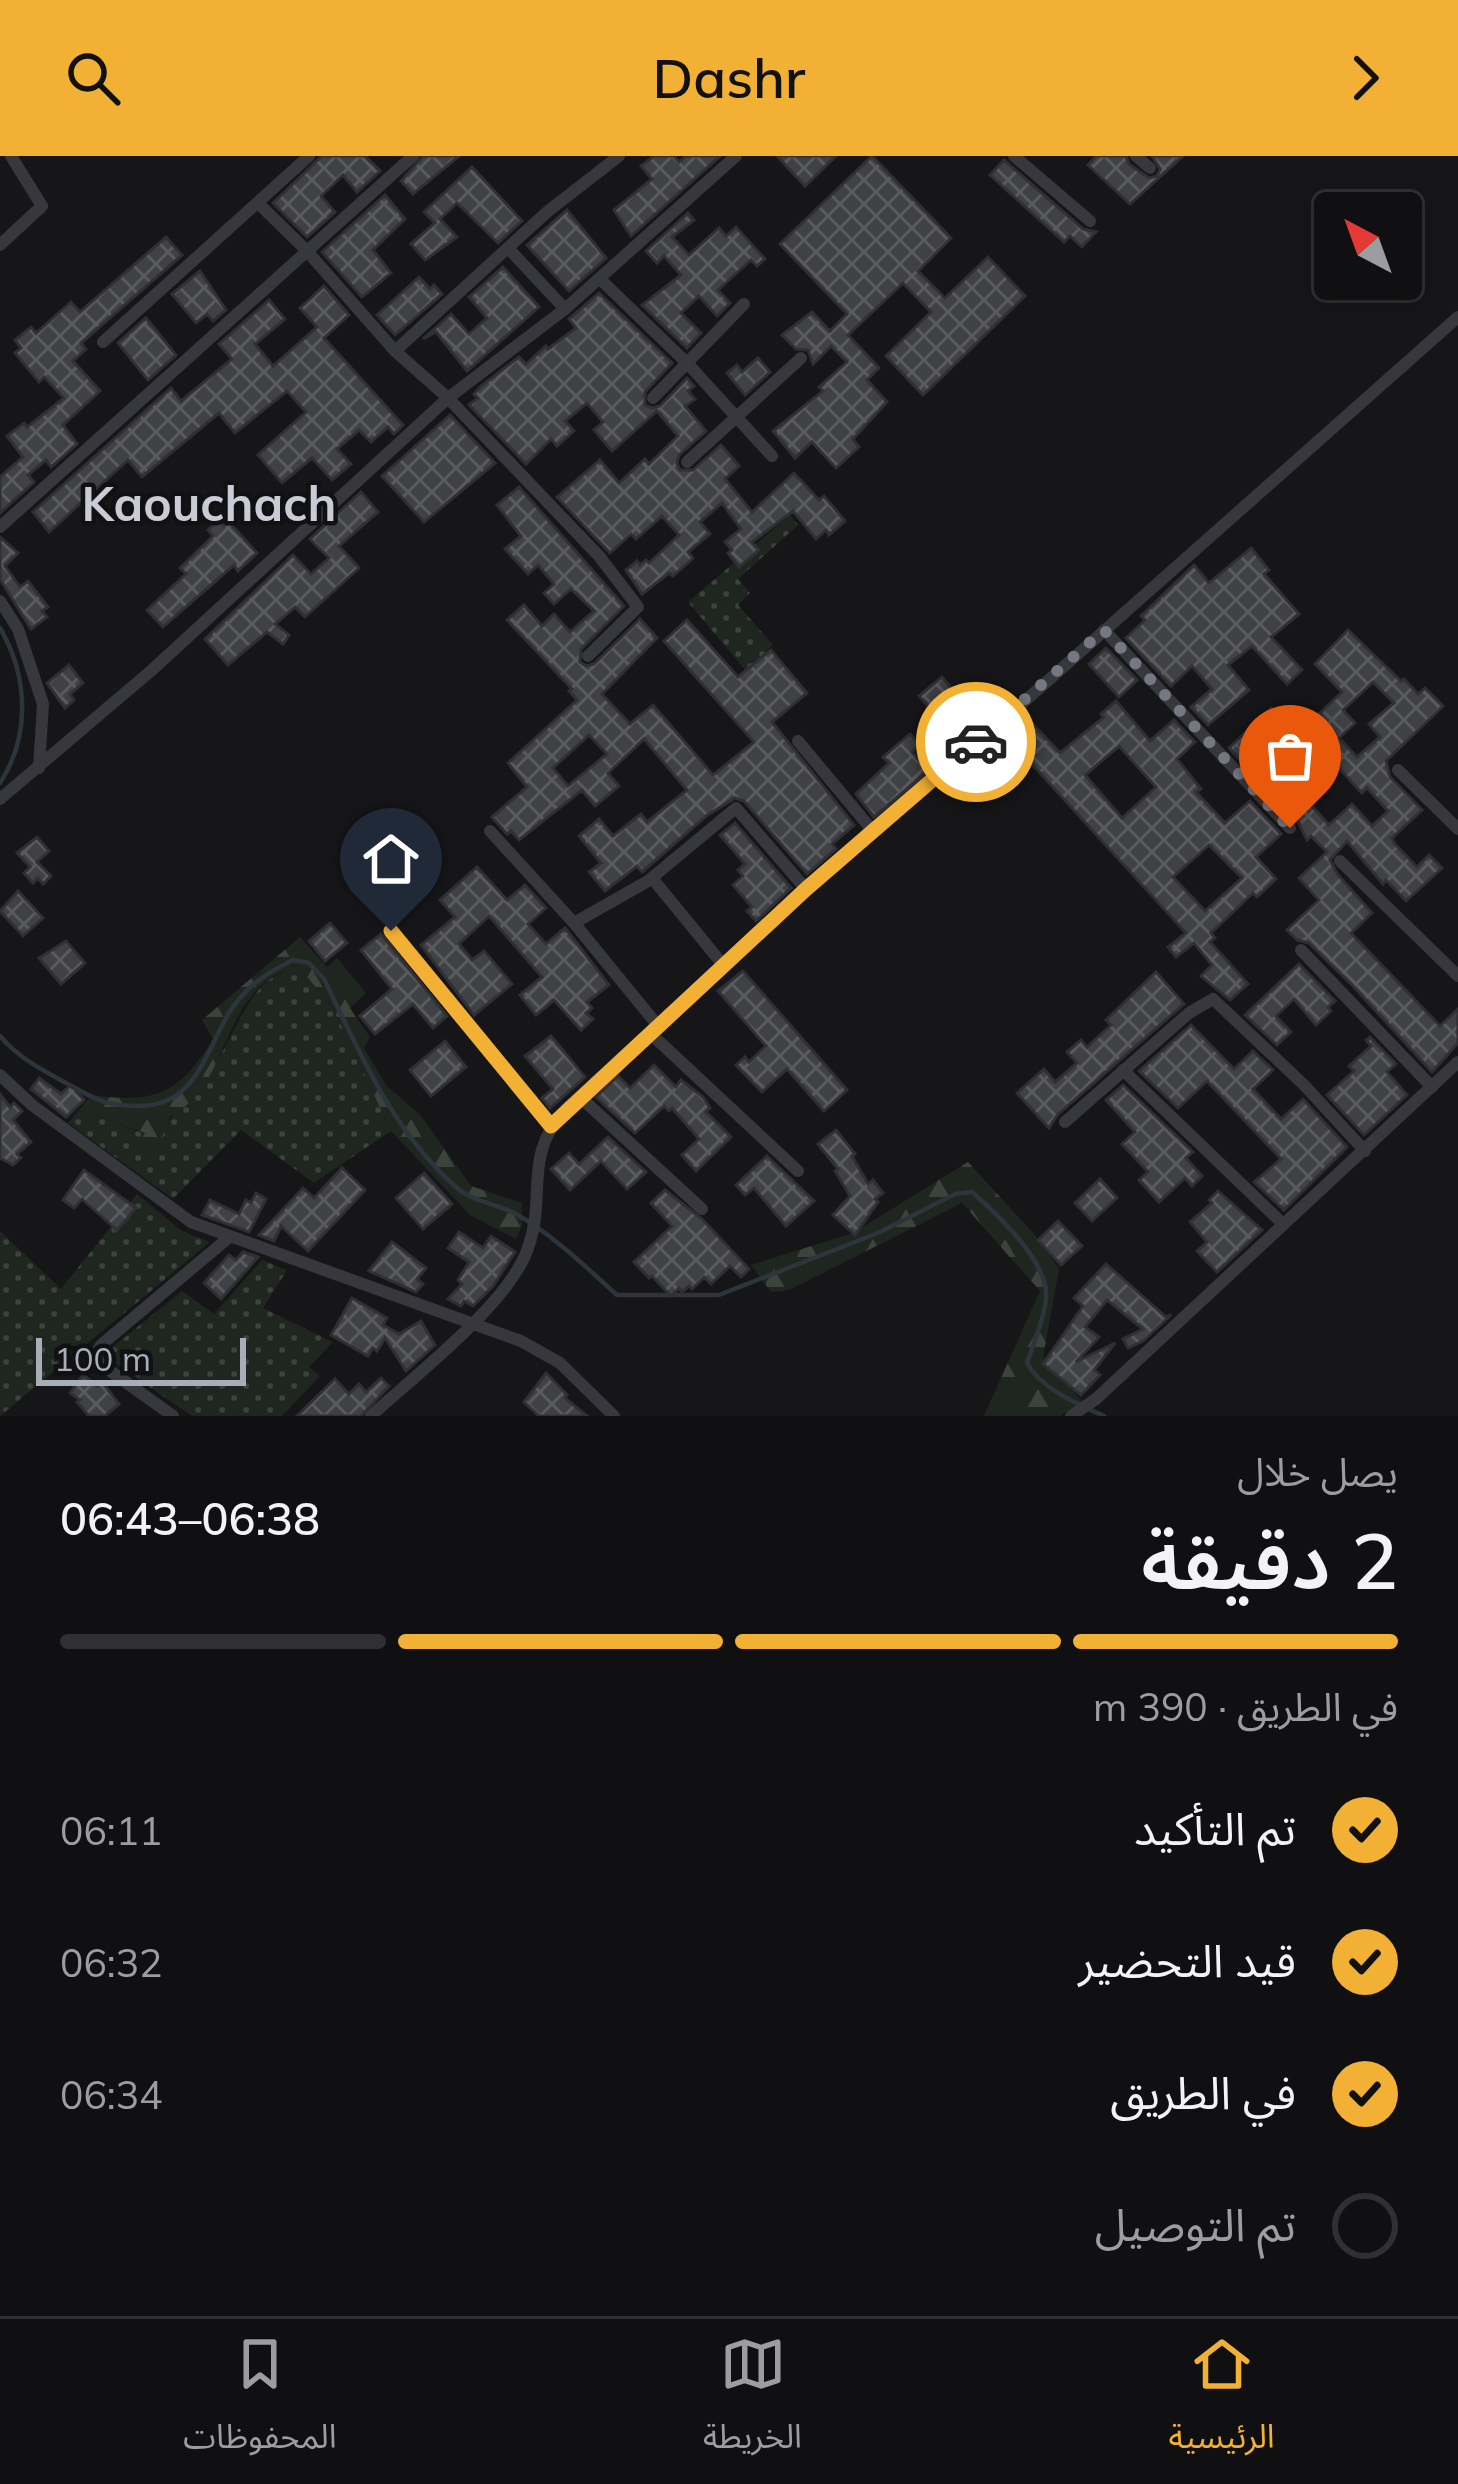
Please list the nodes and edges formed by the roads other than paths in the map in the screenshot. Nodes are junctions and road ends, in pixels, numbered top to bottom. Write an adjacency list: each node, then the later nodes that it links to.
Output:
1 (11, 156): 11 (street)
2 (310, 156): 9 (street)
3 (412, 156): 13 (street)
4 (619, 156): 12 (street)
5 (736, 156): 14 (street)
6 (1014, 156): 10 (street)
7 (1136, 156): 8 (street)
8 (1150, 168)
9 (258, 203): 13 (street); 18 (street)
10 (1090, 221)
11 (0, 245)
12 (508, 248): 16 (street); 19 (street)
13 (307, 250): 19 (street); 27 (street)
14 (600, 279): 16 (street); 21 (street)
15 (744, 304): 21 (street)
16 (565, 309): 22 (street)
17 (1458, 317): 29 (street)
18 (103, 342)
19 (395, 351): 22 (street)
20 (801, 358): 24 (street)
21 (688, 364): 23 (street); 24 (street)
22 (448, 398): 30 (street); 32 (street)
23 (653, 398)
24 (737, 417): 25 (street); 26 (street)
25 (772, 456)
26 (687, 462)
27 (0, 526)
28 (0, 601): 32 (street)
29 (1104, 630): 35 (street); 37 (street)
30 (587, 656)
31 (798, 741): 37 (street)
32 (39, 768): 34 (street)
33 (1399, 770): 36 (street)
34 (0, 799)
35 (1290, 828)
36 (1458, 829)
37 (872, 830): 41 (street)
38 (490, 832): 42 (street)
39 (1340, 861): 46 (street)
40 (652, 878): 41 (street); 42 (street); 45 (street)
41 (806, 889): 45 (street)
42 (574, 923): 47 (street)
43 (391, 931): 54 (street)
44 (1301, 950): 51 (street)
45 (724, 966): 47 (street)
46 (1458, 976)
47 (655, 1031): 52 (street); 56 (street)
48 (1458, 1062): 51 (street)
49 (1123, 1070): 53 (street); 55 (street); 58 (street)
50 (0, 1075): 59 (street)
51 (1432, 1087): 55 (street)
52 (580, 1097): 54 (street); 57 (street)
53 (1065, 1122)
54 (551, 1126): 60 (street)
55 (1365, 1151): 58 (street)
56 (798, 1171)
57 (702, 1209)
58 (1283, 1224): 64 (street)
59 (227, 1239): 60 (street); 61 (street)
60 (472, 1324): 62 (street); 63 (street)
61 (173, 1416)
62 (370, 1416)
63 (614, 1416)
64 (1071, 1416)

